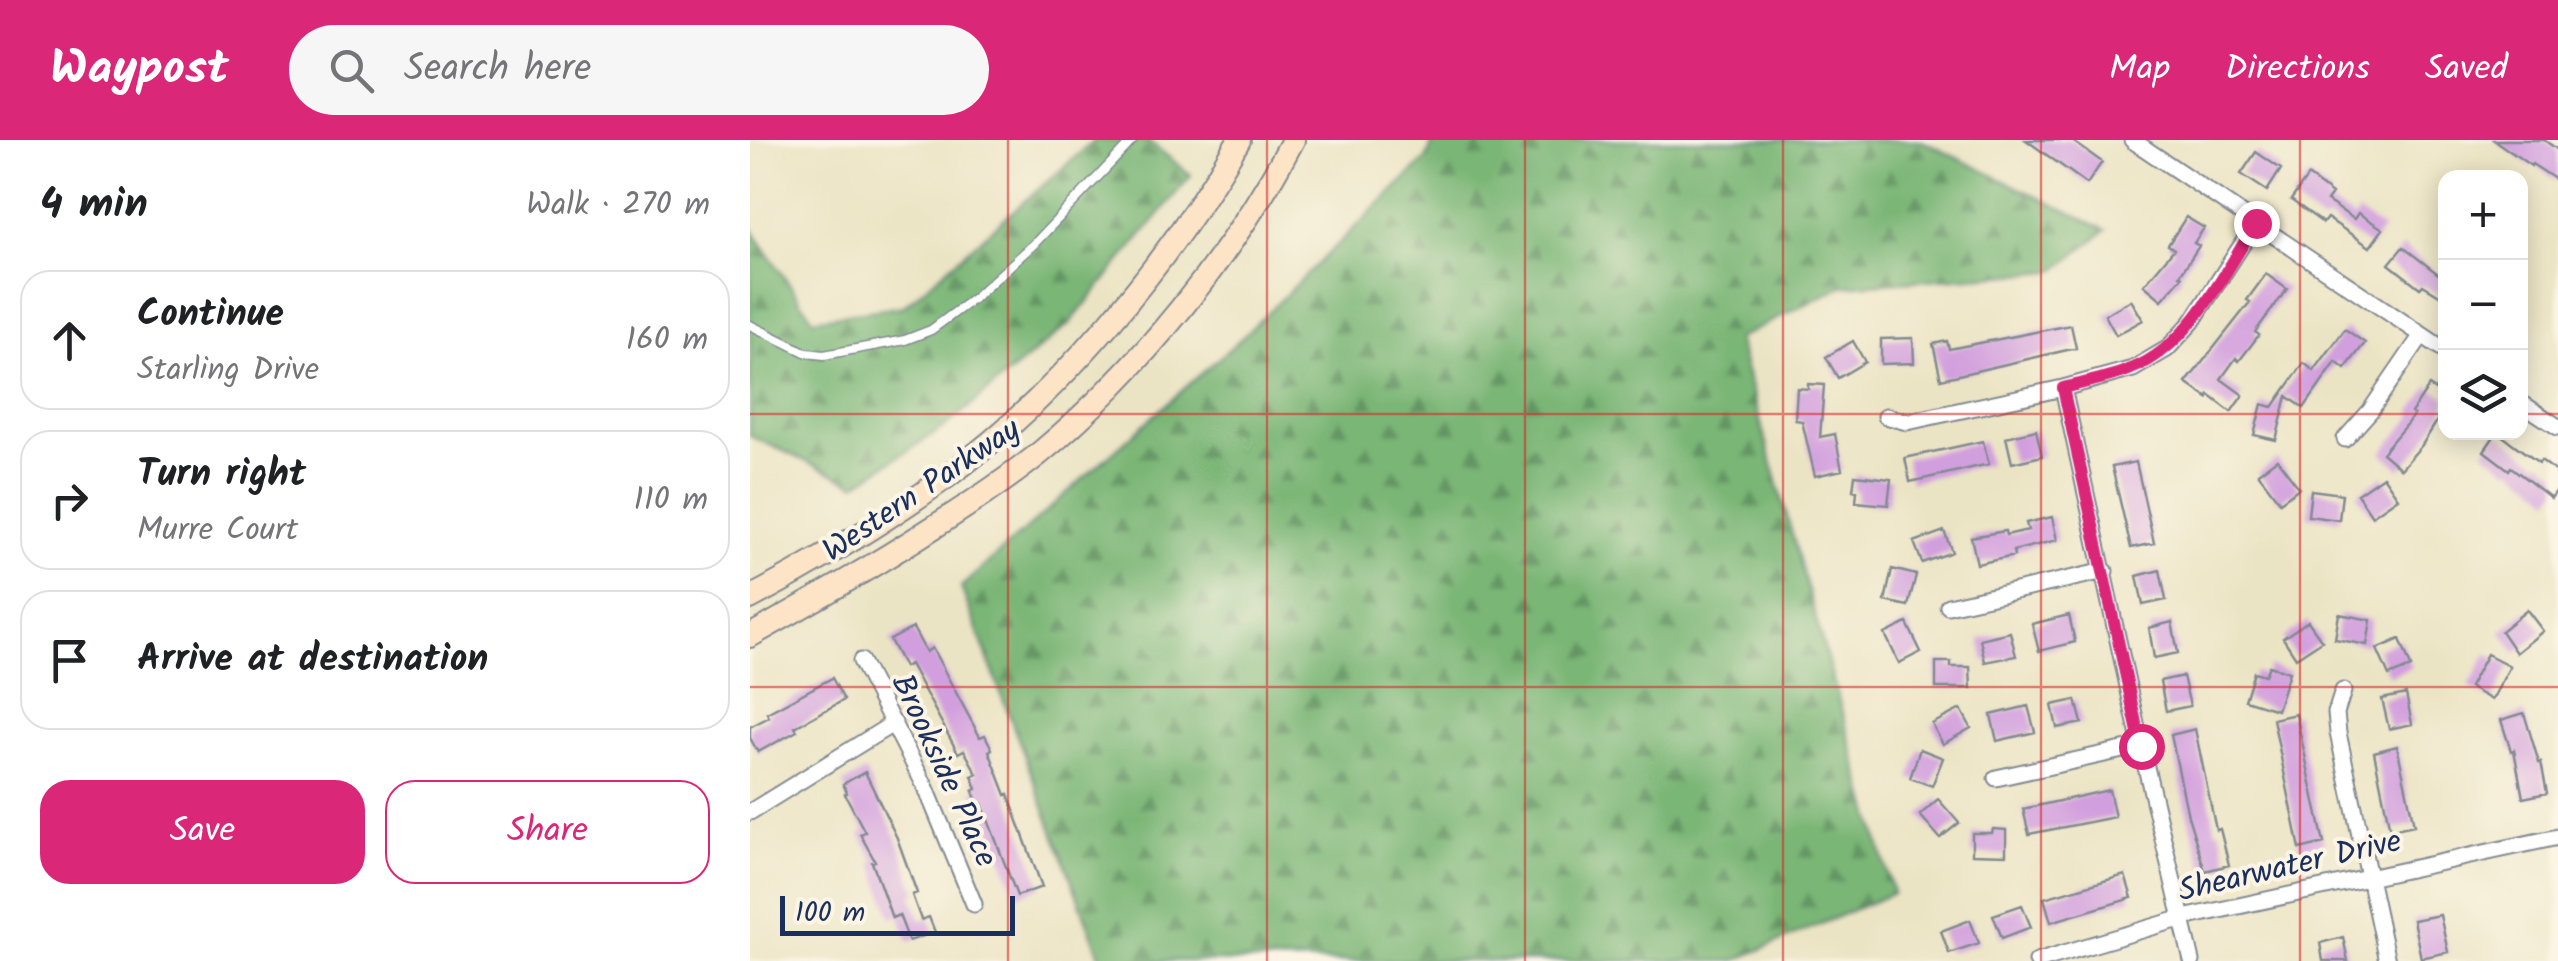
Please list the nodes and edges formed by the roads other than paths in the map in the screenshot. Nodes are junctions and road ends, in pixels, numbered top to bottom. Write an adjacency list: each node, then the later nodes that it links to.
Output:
1 (1133, 140): 6 (lane)
2 (1239, 140): 15 (main road, Western Parkway)
3 (1293, 140): 17 (main road, Western Parkway)
4 (2132, 140): 5 (street)
5 (2256, 223): 7 (street); 9 (street)
6 (750, 325)
7 (2422, 334): 8 (street); 13 (street)
8 (2438, 345)
9 (2063, 388): 11 (street); 14 (street)
10 (2528, 407): 12 (street)
11 (1886, 416)
12 (2558, 427)
13 (2345, 439)
14 (2104, 571): 16 (street); 21 (street)
15 (750, 598)
16 (1948, 606)
17 (750, 636)
18 (861, 662): 20 (street, Brookside Place)
19 (2343, 691): 25 (street)
20 (894, 722): 23 (street); 26 (street, Brookside Place)
21 (2141, 746): 22 (street); 27 (street)
22 (1996, 778)
23 (750, 812)
24 (2558, 837): 25 (street, Shearwater Drive)
25 (2370, 878): 27 (street, Shearwater Drive); 30 (street)
26 (974, 904)
27 (2183, 918): 28 (street, Shearwater Drive); 29 (street)
28 (2037, 961)
29 (2192, 961)
30 (2387, 961)

